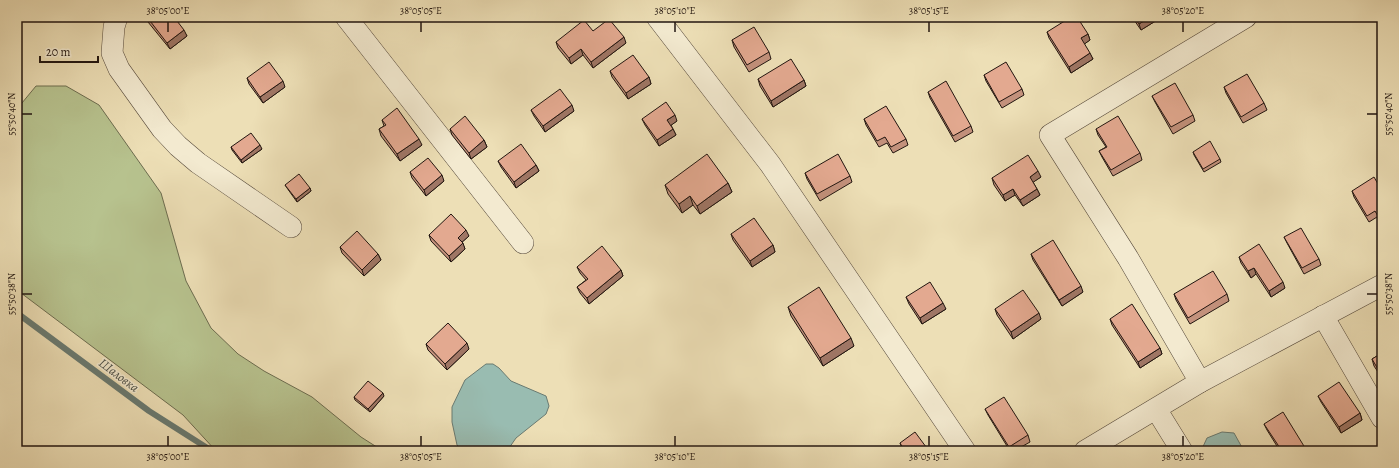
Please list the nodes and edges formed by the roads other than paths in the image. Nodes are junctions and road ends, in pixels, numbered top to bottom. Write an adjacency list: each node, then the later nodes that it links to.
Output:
1 (117, 17): 5 (street)
2 (346, 17): 6 (street)
3 (657, 17): 12 (street)
4 (1246, 17): 9 (street)
5 (291, 227)
6 (523, 243)
7 (1382, 285): 8 (street)
8 (1324, 316): 9 (street); 11 (street)
9 (1200, 382): 10 (street)
10 (1156, 409): 13 (street); 14 (street)
11 (1382, 418)
12 (965, 451)
13 (1084, 451)
14 (1182, 451)

